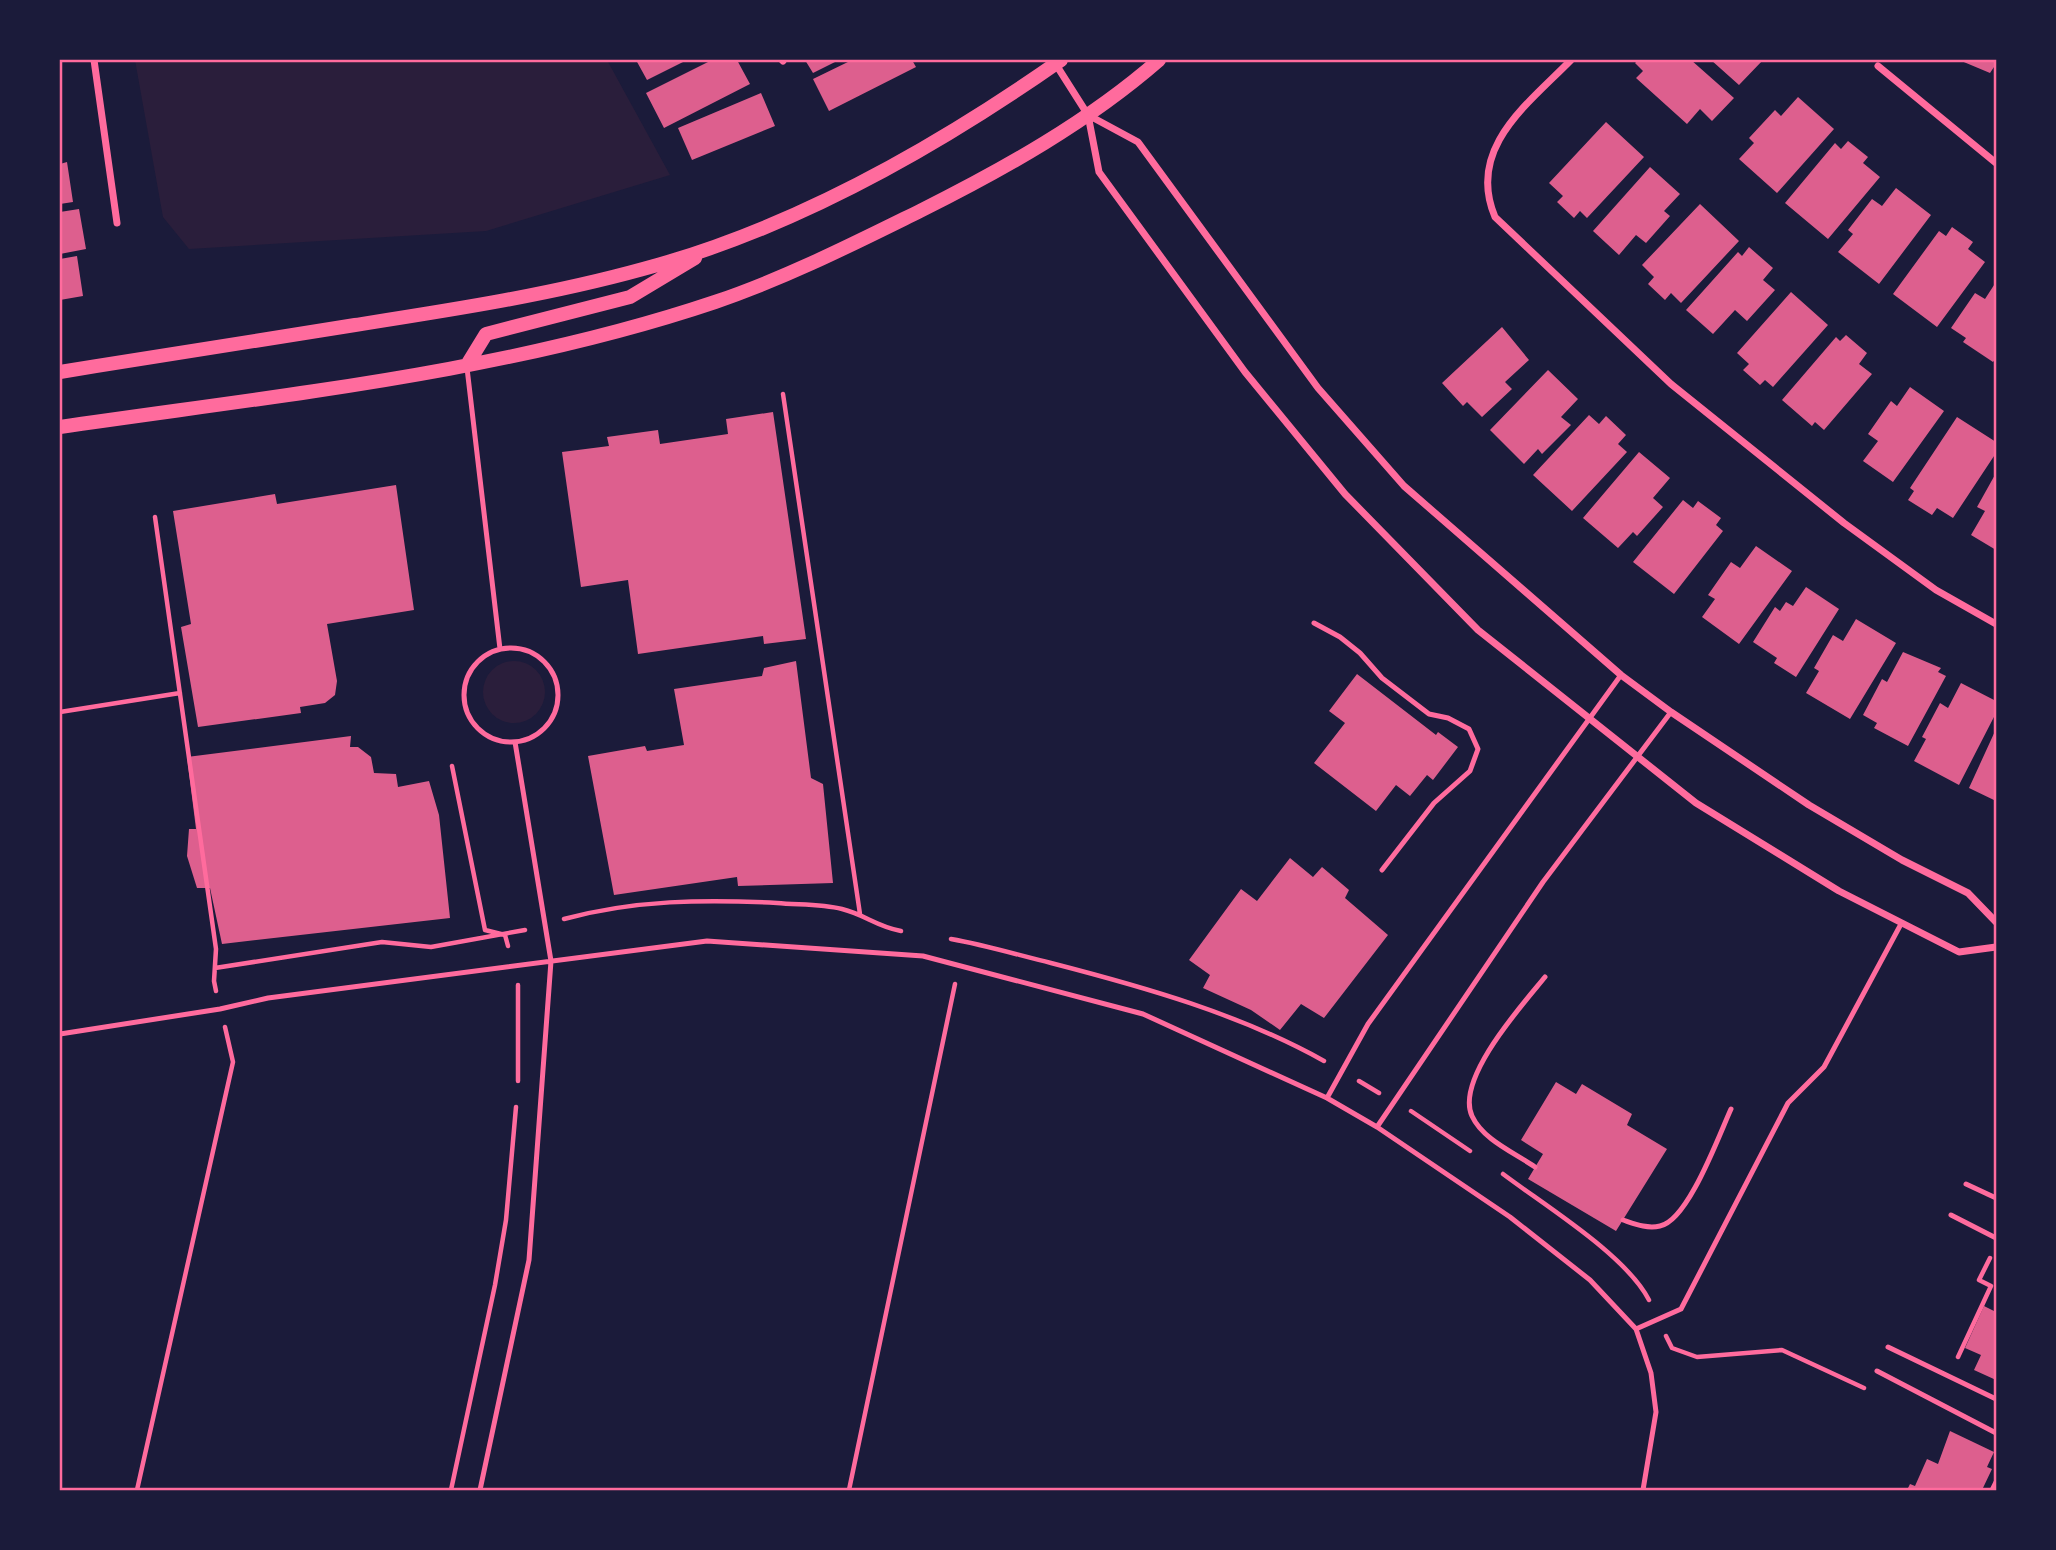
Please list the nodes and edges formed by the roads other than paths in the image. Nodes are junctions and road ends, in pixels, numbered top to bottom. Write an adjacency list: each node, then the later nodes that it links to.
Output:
1 (94, 60): 8 (street)
2 (1159, 60): 6 (main road)
3 (1571, 60): 14 (street)
4 (1056, 61): 6 (street); 9 (main road)
5 (1878, 66): 7 (street)
6 (1088, 115): 10 (main road); 16 (street); 18 (street)
7 (1997, 163)
8 (117, 223)
9 (719, 244): 10 (main road); 11 (main road)
10 (467, 365): 12 (main road); 15 (lane)
11 (60, 372)
12 (60, 427)
13 (1314, 623): 21 (lane)
14 (1997, 624)
15 (500, 649): 19 (lane); 19 (lane)
16 (1621, 675): 17 (street); 18 (lane)
17 (1671, 712): 20 (lane); 22 (street)
18 (1589, 720): 20 (street); 28 (lane)
19 (515, 742): 25 (lane)
20 (1637, 757): 23 (street); 30 (lane)
21 (1382, 870)
22 (1997, 922)
23 (1900, 924): 24 (street); 37 (lane)
24 (1997, 947)
25 (551, 961): 27 (lane); 28 (lane); 43 (lane)
26 (1545, 977): 31 (lane)
27 (60, 1034)
28 (1327, 1098): 30 (lane)
29 (1731, 1109): 35 (lane)
30 (1377, 1127): 37 (lane)
31 (1535, 1167)
32 (1966, 1184): 33 (lane)
33 (1997, 1198)
34 (1951, 1215): 36 (lane)
35 (1623, 1220)
36 (1997, 1238)
37 (1636, 1329): 44 (lane)
38 (1888, 1347): 40 (lane)
39 (1877, 1371): 41 (lane)
40 (1997, 1399)
41 (1997, 1433)
42 (1997, 1482): 45 (lane)
43 (480, 1490)
44 (1643, 1490)
45 (1992, 1490)

